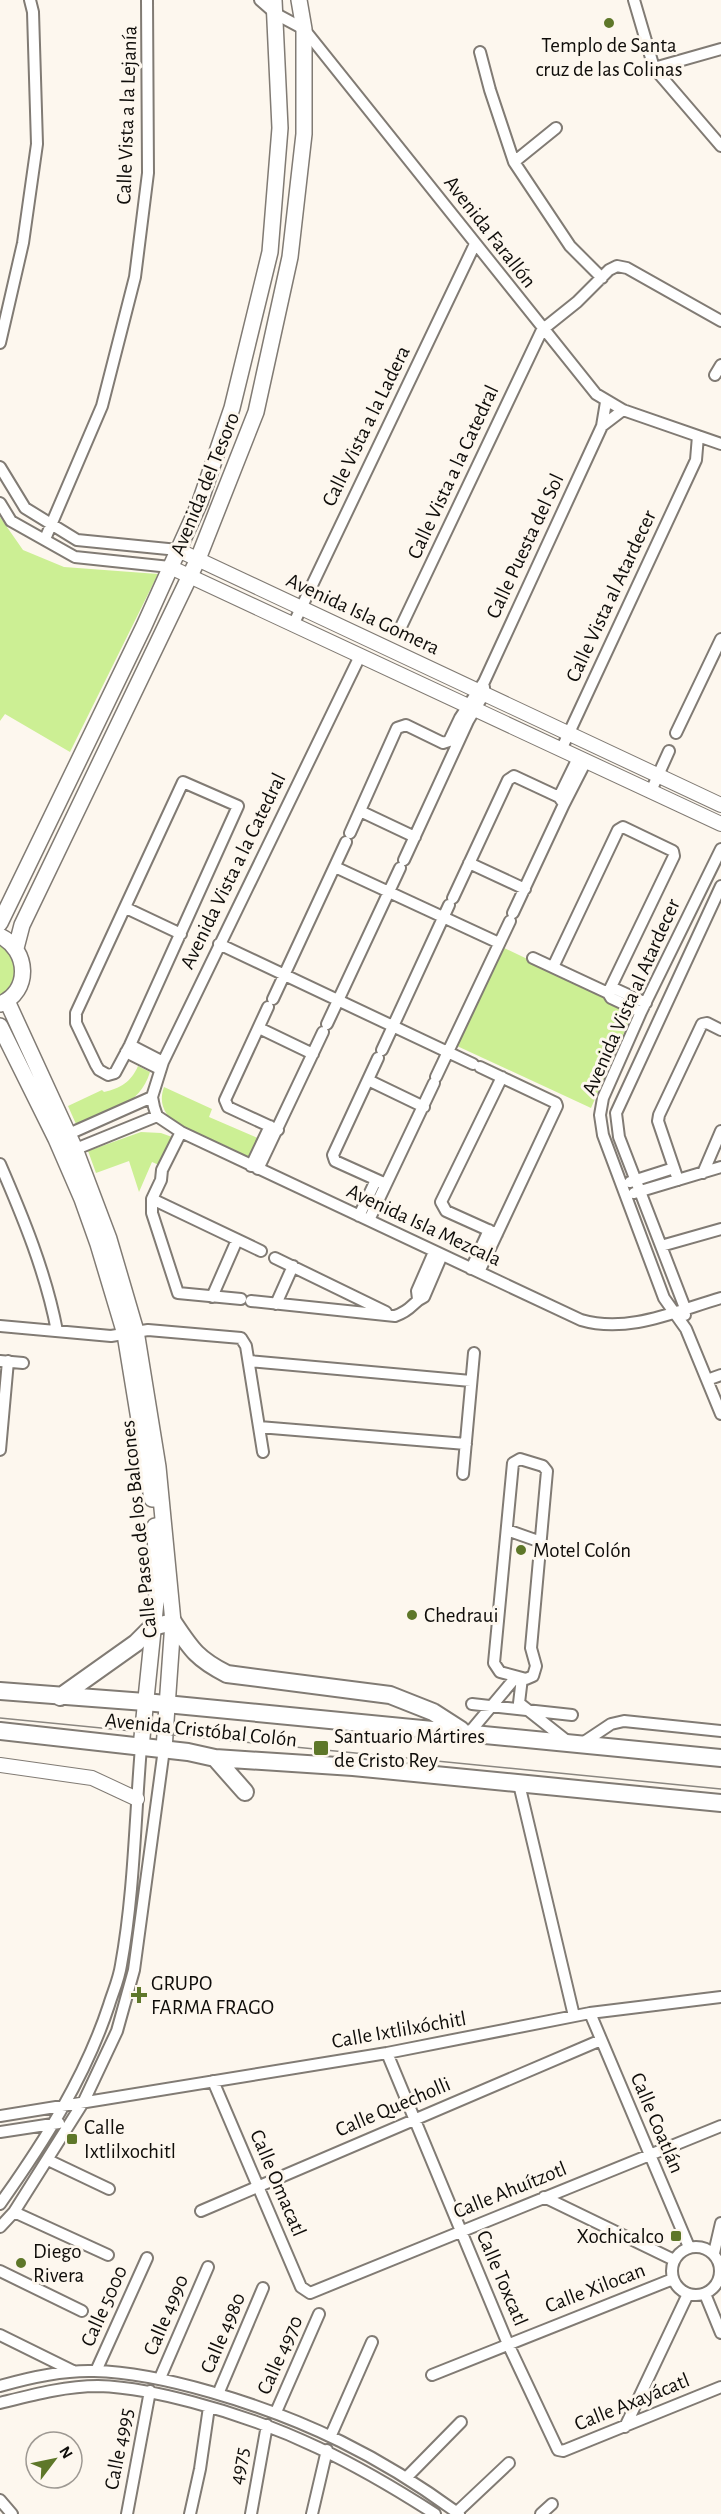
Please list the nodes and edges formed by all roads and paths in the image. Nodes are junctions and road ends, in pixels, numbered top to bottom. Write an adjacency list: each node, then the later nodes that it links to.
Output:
1 (30, 0): 20 (street)
2 (147, 0): 31 (street, Calle Vista a la Lejanía)
3 (260, 0): 6 (street, Avenida Farallón)
4 (299, 0): 7 (main road, Avenida del Tesoro)
5 (634, 0): 10 (street)
6 (275, 7): 7 (street, Avenida Farallón); 33 (main road, Avenida del Tesoro)
7 (304, 29): 16 (street, Avenida Farallón); 34 (main road, Avenida del Tesoro)
8 (721, 49): 10 (street)
9 (480, 52): 15 (street)
10 (654, 68): 13 (street)
11 (556, 128): 15 (street)
12 (721, 129): 13 (street)
13 (709, 133): 14 (street)
14 (721, 146)
15 (514, 162): 17 (street)
16 (475, 244): 19 (street, Avenida Farallón); 37 (street, Calle Vista a la Ladera)
17 (602, 278): 18 (street); 19 (street)
18 (721, 321)
19 (542, 330): 23 (street, Avenida Farallón); 39 (street, Calle Vista a la Catedral)
20 (0, 343)
21 (721, 365): 22 (street)
22 (715, 375)
23 (606, 402): 24 (street, Avenida Farallón); 25 (street, Calle Puesta del Sol)
24 (623, 410): 25 (street, Calle Puesta del Sol); 26 (street, Avenida Farallón)
25 (602, 426): 42 (street, Calle Puesta del Sol)
26 (698, 436): 27 (street, Avenida Farallón); 28 (street, Calle Vista al Atardecer)
27 (719, 444): 28 (street, Calle Vista al Atardecer)
28 (696, 460): 44 (street, Calle Vista al Atardecer)
29 (0, 468): 31 (street, Avenida Isla Gomera)
30 (0, 502): 32 (street, Avenida Isla Gomera)
31 (51, 525): 32 (street, Calle Vista a la Lejanía); 33 (street, Avenida Isla Gomera)
32 (45, 539): 35 (street, Avenida Isla Gomera)
33 (178, 550): 34 (street, Avenida Isla Gomera); 35 (main road, Avenida del Tesoro)
34 (198, 560): 36 (main road, Avenida del Tesoro); 37 (street, Avenida Isla Gomera)
35 (170, 567): 36 (street, Avenida Isla Gomera); 64 (main road, Avenida del Tesoro)
36 (190, 577): 38 (street, Avenida Isla Gomera); 69 (main road, Avenida del Tesoro)
37 (301, 608): 38 (street, Calle Vista a la Ladera); 42 (street, Avenida Isla Gomera)
38 (293, 625): 41 (street, Avenida Isla Gomera)
39 (399, 631)
40 (721, 639): 45 (street)
41 (360, 656): 43 (street, Avenida Isla Gomera); 67 (street, Avenida Vista a la Catedral)
42 (482, 689): 43 (street, Calle Puesta del Sol); 44 (street, Avenida Isla Gomera)
43 (471, 708): 46 (street, Avenida Isla Gomera); 53 (street); 55 (street)
44 (568, 733): 46 (street, Calle Vista al Atardecer); 49 (street, Avenida Isla Gomera)
45 (676, 733)
46 (561, 750): 48 (street, Avenida Isla Gomera)
47 (669, 751): 49 (street)
48 (582, 760): 50 (street, Avenida Isla Gomera); 51 (street)
49 (658, 775): 50 (street); 52 (street, Avenida Isla Gomera)
50 (651, 791): 54 (street, Avenida Isla Gomera)
51 (563, 800): 57 (street); 60 (street)
52 (721, 805)
53 (360, 811): 55 (street); 58 (street)
54 (721, 824)
55 (415, 837): 61 (street)
56 (721, 849): 76 (street, Avenida Vista al Atardecer)
57 (469, 862): 60 (street); 63 (street)
58 (335, 867): 61 (street); 72 (street)
59 (721, 886): 101 (street, Avenida Vista al Atardecer)
60 (525, 889): 68 (street)
61 (389, 892): 63 (street); 74 (street)
62 (126, 908): 65 (street); 65 (street); 81 (street)
63 (444, 918): 68 (street); 78 (street)
64 (0, 923)
65 (181, 934): 81 (street)
66 (0, 936): 69 (main road)
67 (220, 941): 72 (street); 84 (street, Avenida Vista a la Catedral)
68 (499, 943): 82 (street)
69 (16, 948): 75 (main road)
70 (533, 957): 71 (street)
71 (553, 967): 73 (street); 73 (street)
72 (286, 973): 74 (street); 79 (street)
73 (609, 990): 76 (street)
74 (338, 1000): 78 (street); 83 (street)
75 (3, 1003): 92 (main road, Calle Paseo de los Balcones)
76 (644, 1008): 102 (street, Avenida Vista al Atardecer)
77 (0, 1026): 92 (main road, Calle Paseo de los Balcones)
78 (393, 1026): 82 (street); 86 (street)
79 (259, 1028): 83 (street); 89 (street)
80 (721, 1030): 97 (street)
81 (128, 1049): 84 (street)
82 (448, 1052): 85 (street); 88 (street)
83 (313, 1054): 89 (street)
84 (161, 1066): 87 (street, Avenida Vista a la Catedral)
85 (502, 1077): 106 (street); 106 (street)
86 (368, 1080): 88 (street); 100 (street)
87 (154, 1106): 91 (street, Avenida Isla Mezcala); 92 (street); 93 (street)
88 (424, 1107): 100 (street)
89 (274, 1128): 96 (street)
90 (721, 1131): 98 (street)
91 (184, 1133): 96 (street, Avenida Isla Mezcala); 103 (street)
92 (62, 1137): 93 (main road, Calle Paseo de los Balcones)
93 (68, 1151): 123 (main road, Calle Paseo de los Balcones)
94 (0, 1164): 122 (street)
95 (721, 1167): 98 (street)
96 (255, 1168): 104 (street, Avenida Isla Mezcala)
97 (674, 1168): 99 (street); 101 (street)
98 (703, 1173): 99 (street)
99 (678, 1180): 101 (street)
100 (381, 1182): 104 (street)
101 (638, 1186): 102 (street); 108 (street, Avenida Vista al Atardecer)
102 (623, 1190): 118 (street, Avenida Vista al Atardecer)
103 (152, 1199): 107 (street); 114 (street)
104 (364, 1218): 110 (street, Avenida Isla Mezcala)
105 (721, 1229): 108 (street)
106 (493, 1232): 113 (street)
107 (237, 1240): 109 (street); 114 (street)
108 (661, 1246): 117 (street, Avenida Vista al Atardecer)
109 (261, 1251)
110 (439, 1254): 113 (street, Avenida Isla Mezcala); 119 (street)
111 (275, 1258): 112 (street)
112 (293, 1266): 116 (street); 119 (street)
113 (475, 1271): 118 (street, Avenida Isla Mezcala)
114 (212, 1297): 116 (street)
115 (721, 1298): 117 (street, Avenida Isla Mezcala)
116 (276, 1304): 119 (street)
117 (685, 1308): 118 (street, Avenida Isla Mezcala); 121 (street, Avenida Vista al Atardecer)
118 (672, 1312): 121 (street, Avenida Vista al Atardecer)
119 (395, 1316)
120 (0, 1326): 122 (street)
121 (686, 1329): 129 (street, Avenida Vista al Atardecer)
122 (57, 1331): 123 (street)
123 (131, 1333): 126 (street); 139 (main road, Calle Paseo de los Balcones); 140 (main road, Calle Paseo de los Balcones)
124 (474, 1353): 130 (street)
125 (4, 1361): 127 (street); 134 (street)
126 (249, 1361): 130 (street); 132 (street)
127 (22, 1363)
128 (721, 1375): 129 (street)
129 (707, 1380): 131 (street, Avenida Vista al Atardecer)
130 (471, 1381): 133 (street)
131 (721, 1414)
132 (259, 1427): 133 (street); 135 (street)
133 (466, 1444): 136 (street)
134 (0, 1450)
135 (263, 1452)
136 (464, 1474)
137 (507, 1530): 138 (street); 138 (street); 141 (street)
138 (541, 1542): 141 (street)
139 (173, 1622): 140 (main road); 146 (main road, Calle Paseo de los Balcones); 152 (main road)
140 (152, 1627): 143 (main road); 144 (main road, Calle Paseo de los Balcones)
141 (519, 1677): 147 (street); 148 (street)
142 (0, 1691): 143 (main road, Avenida Cristóbal Colón)
143 (60, 1697): 144 (main road, Avenida Cristóbal Colón)
144 (145, 1702): 146 (main road, Avenida Cristóbal Colón); 154 (main road, Calle Paseo de los Balcones)
145 (472, 1704): 147 (street)
146 (168, 1705): 152 (main road, Avenida Cristóbal Colón); 155 (main road, Calle Paseo de los Balcones)
147 (493, 1706): 148 (street); 152 (street)
148 (527, 1710): 149 (street); 153 (street)
149 (572, 1715)
150 (0, 1731): 154 (main road, Avenida Cristóbal Colón)
151 (721, 1731): 153 (street)
152 (467, 1733): 153 (main road, Avenida Cristóbal Colón)
153 (576, 1744): 157 (main road, Avenida Cristóbal Colón)
154 (141, 1747): 155 (main road, Avenida Cristóbal Colón); 159 (street, Calle Paseo de los Balcones)
155 (164, 1749): 156 (main road, Avenida Cristóbal Colón); 160 (street, Calle Paseo de los Balcones)
156 (215, 1758): 161 (main road, Avenida Cristóbal Colón); 162 (main road)
157 (721, 1758)
158 (0, 1765): 163 (street)
159 (139, 1774): 160 (street); 163 (street, Calle Paseo de los Balcones)
160 (160, 1778): 171 (street, Calle Paseo de los Balcones)
161 (519, 1784): 164 (main road, Avenida Cristóbal Colón); 167 (street)
162 (245, 1792)
163 (137, 1799): 172 (street, Calle Paseo de los Balcones)
164 (721, 1803)
165 (721, 1996): 166 (street, Calle Ixtlilxóchitl)
166 (590, 2013): 167 (street, Calle Ixtlilxóchitl); 168 (street, Calle Coatlán)
167 (574, 2016): 169 (street, Calle Ixtlilxóchitl)
168 (601, 2040): 174 (street, Calle Quecholli); 179 (street, Calle Coatlán)
169 (387, 2053): 170 (street, Calle Ixtlilxóchitl); 174 (street, Calle Toxcatl)
170 (213, 2081): 171 (street, Calle Ixtlilxóchitl); 181 (street, Calle Omacatl)
171 (84, 2101): 172 (street, Calle Ixtlilxóchitl); 175 (street, Calle Paseo de los Balcones)
172 (65, 2104): 173 (street, Calle Ixtlilxóchitl); 176 (street, Calle Paseo de los Balcones)
173 (0, 2116)
174 (414, 2118): 181 (street, Calle Quecholli); 189 (street, Calle Toxcatl)
175 (72, 2120): 176 (street); 180 (street, Calle Paseo de los Balcones)
176 (54, 2123): 178 (street); 184 (street, Calle Paseo de los Balcones)
177 (721, 2126): 179 (street, Calle Ahuítzotl)
178 (0, 2132)
179 (648, 2155): 183 (street, Calle Ahuítzotl); 190 (street, Calle Coatlán)
180 (48, 2160): 182 (street); 186 (street, Calle Paseo de los Balcones)
181 (258, 2186): 185 (street, Calle Quecholli); 200 (street, Calle Omacatl)
182 (109, 2189)
183 (543, 2197): 189 (street, Calle Ahuítzotl); 194 (street)
184 (0, 2204)
185 (201, 2211)
186 (14, 2212): 188 (street, Calle Paseo de los Balcones); 191 (street)
187 (721, 2223): 193 (street)
188 (0, 2227)
189 (460, 2231): 200 (street, Calle Ahuítzotl); 208 (street, Calle Toxcatl)
190 (689, 2247): 193 (street); 194 (street)
191 (108, 2255)
192 (147, 2258): 210 (street, Calle 5000)
193 (718, 2259): 197 (street)
194 (674, 2260): 198 (street)
195 (208, 2267): 212 (street, Calle 4990)
196 (0, 2271): 203 (street)
197 (721, 2276): 202 (street)
198 (673, 2279): 201 (street); 208 (street, Calle Xilocan)
199 (263, 2288): 216 (street, Calle 4980)
200 (314, 2292)
201 (688, 2294): 202 (street); 222 (street)
202 (705, 2294): 205 (street)
203 (82, 2311)
204 (319, 2314): 219 (street, Calle 4970)
205 (721, 2333)
206 (0, 2335): 209 (street)
207 (372, 2342): 223 (street)
208 (508, 2344): 211 (street, Calle Xilocan); 225 (street, Calle Toxcatl)
209 (74, 2371): 210 (street); 213 (street)
210 (96, 2371): 212 (street)
211 (432, 2375)
212 (160, 2378): 216 (street)
213 (0, 2385)
214 (721, 2387): 222 (street, Calle Axayácatl)
215 (150, 2391): 217 (street); 218 (street); 232 (street, Calle 4995)
216 (218, 2394): 219 (street)
217 (0, 2403)
218 (210, 2406): 221 (street); 233 (street)
219 (276, 2412): 223 (street)
220 (461, 2421): 227 (street)
221 (267, 2425): 224 (street); 234 (street, 4975)
222 (625, 2427): 225 (street, Calle Axayácatl)
223 (331, 2435): 227 (street)
224 (327, 2450): 235 (street); 236 (street)
225 (558, 2450)
226 (509, 2463): 230 (street)
227 (406, 2478): 230 (street)
228 (0, 2500): 231 (street)
229 (552, 2504): 237 (street)
230 (458, 2513)
231 (12, 2514)
232 (127, 2514)
233 (190, 2514)
234 (251, 2514)
235 (312, 2514)
236 (435, 2514)
237 (541, 2514)

